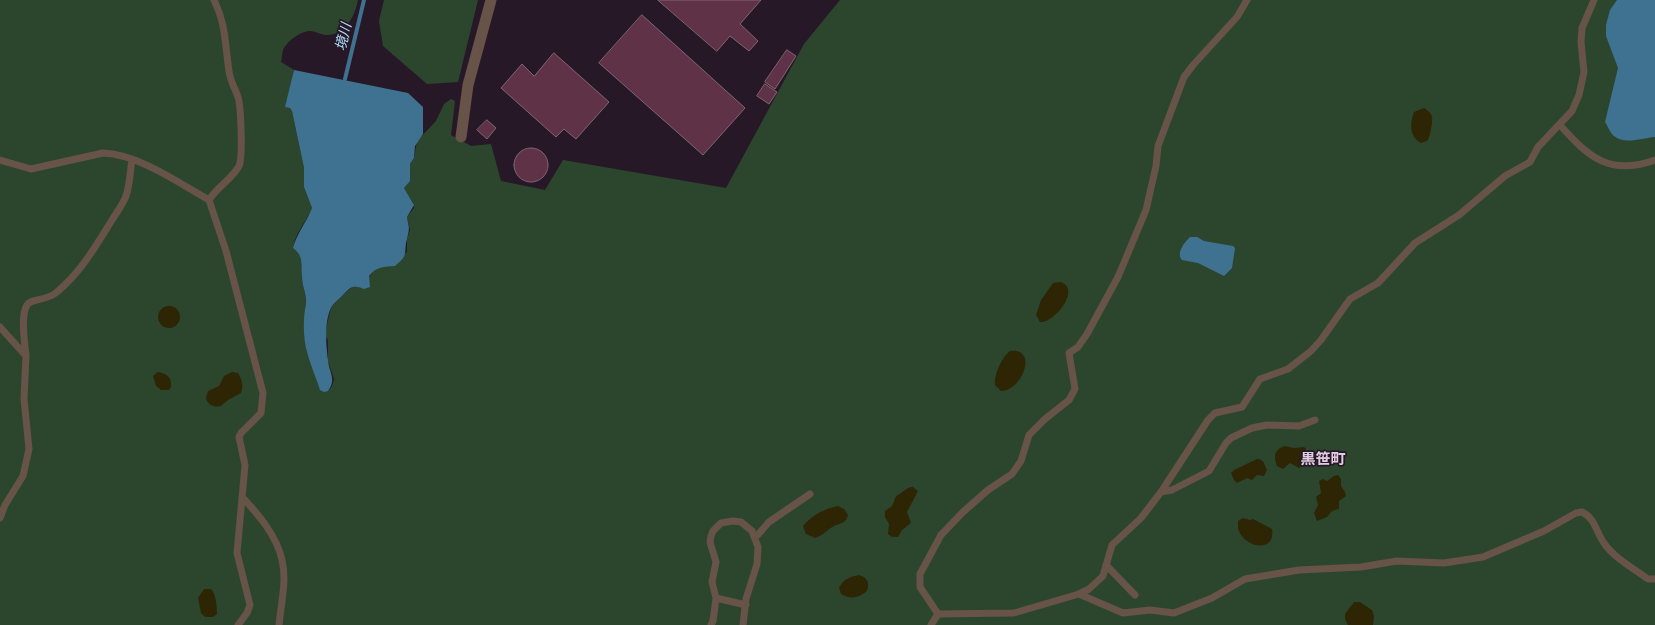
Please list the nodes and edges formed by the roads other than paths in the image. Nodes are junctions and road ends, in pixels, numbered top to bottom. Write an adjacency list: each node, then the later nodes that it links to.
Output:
1 (214, 0): 10 (lane)
2 (492, 0): 6 (street)
3 (1247, 0): 26 (lane)
4 (1594, 0): 5 (lane)
5 (1560, 125): 9 (lane); 14 (lane)
6 (461, 137)
7 (0, 160): 8 (lane)
8 (132, 160): 10 (lane); 12 (lane)
9 (1655, 160)
10 (209, 200): 16 (lane)
11 (0, 327): 12 (lane)
12 (26, 356): 17 (lane)
13 (1315, 420): 14 (lane)
14 (1161, 492): 20 (lane)
15 (810, 494): 19 (lane)
16 (242, 497): 28 (lane); 29 (lane)
17 (2, 506): 18 (lane)
18 (0, 518)
19 (755, 538): 24 (lane); 25 (lane)
20 (1106, 565): 22 (lane); 23 (lane)
21 (1655, 579): 22 (lane)
22 (1079, 594): 26 (lane)
23 (1135, 595)
24 (716, 598): 25 (lane); 30 (lane)
25 (746, 605): 27 (lane)
26 (938, 614): 31 (lane)
27 (745, 623)
28 (238, 625)
29 (279, 625)
30 (711, 625)
31 (931, 625)

